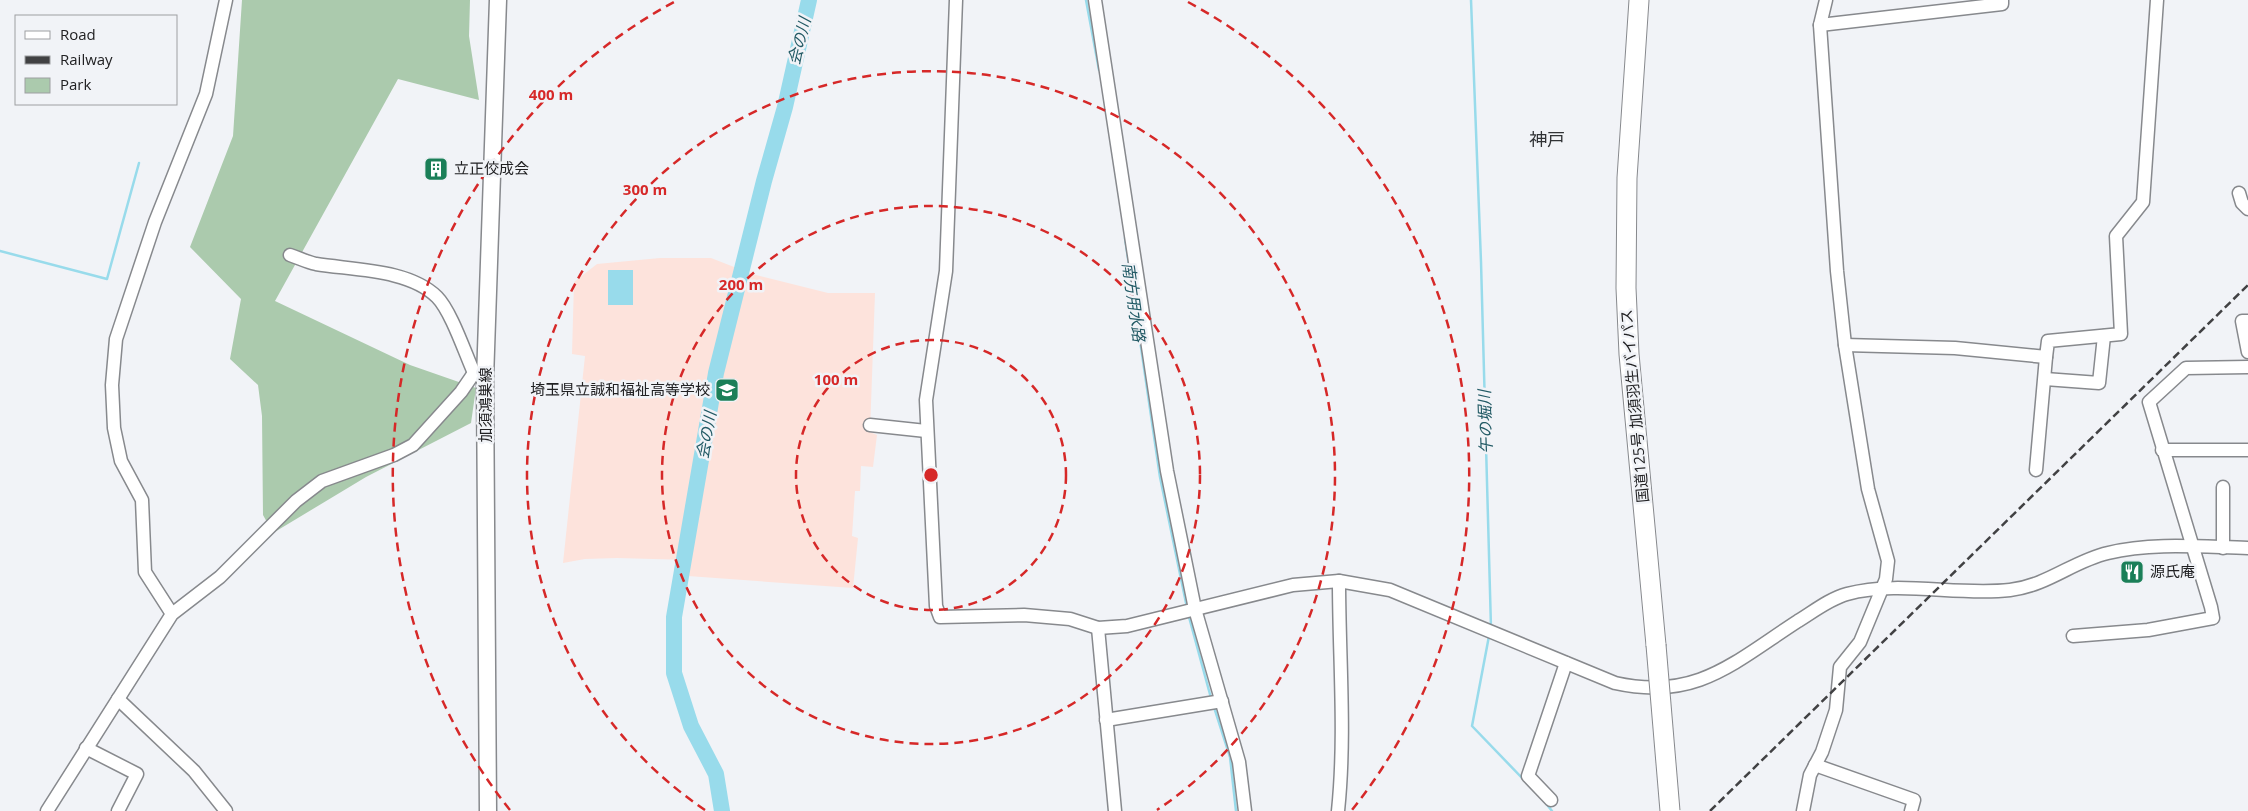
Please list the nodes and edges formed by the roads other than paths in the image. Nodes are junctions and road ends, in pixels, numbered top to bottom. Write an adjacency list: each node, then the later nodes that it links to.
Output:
1 (226, 0): 33 (street)
2 (498, 0): 19 (main road, 加須鴻巣線)
3 (956, 0): 22 (street)
4 (1095, 0): 32 (street)
5 (1639, 0): 50 (highway, 国道125号 加須羽生バイパス, bridge)
6 (1826, 0): 9 (street)
7 (2002, 0): 9 (street)
8 (2157, 0): 14 (street)
9 (1820, 25): 15 (street)
10 (2239, 192): 11 (street)
11 (2248, 209)
12 (290, 256): 19 (street)
13 (2248, 321): 16 (street)
14 (2104, 336): 17 (street); 20 (street)
15 (1845, 344): 17 (street); 31 (street)
16 (2248, 352)
17 (2046, 358): 20 (street)
18 (2248, 367): 23 (street)
19 (479, 376): 33 (street); 46 (main road, 加須鴻巣線)
20 (2045, 379): 25 (street)
21 (870, 425): 22 (street)
22 (926, 431): 34 (street)
23 (2162, 450): 24 (street); 27 (street)
24 (2248, 450)
25 (2036, 470)
26 (2223, 487): 28 (street)
27 (2192, 547): 28 (street); 31 (street); 35 (street)
28 (2223, 548): 29 (street)
29 (2248, 548)
30 (1339, 581): 32 (street); 36 (street); 49 (street)
31 (1882, 589): 36 (street); 41 (street)
32 (1195, 609): 34 (street); 38 (street)
33 (172, 614): 37 (street)
34 (1098, 628): 39 (street)
35 (2073, 636)
36 (1566, 663): 42 (street)
37 (118, 699): 40 (street); 43 (street)
38 (1222, 701): 39 (street); 48 (street)
39 (1106, 720): 47 (street)
40 (86, 748): 44 (street); 45 (street)
41 (1815, 765): 51 (street); 52 (street)
42 (1551, 800)
43 (219, 808)
44 (47, 811)
45 (118, 811)
46 (488, 811)
47 (1115, 811)
48 (1245, 811)
49 (1338, 811)
50 (1670, 811)
51 (1803, 811)
52 (1911, 811)

